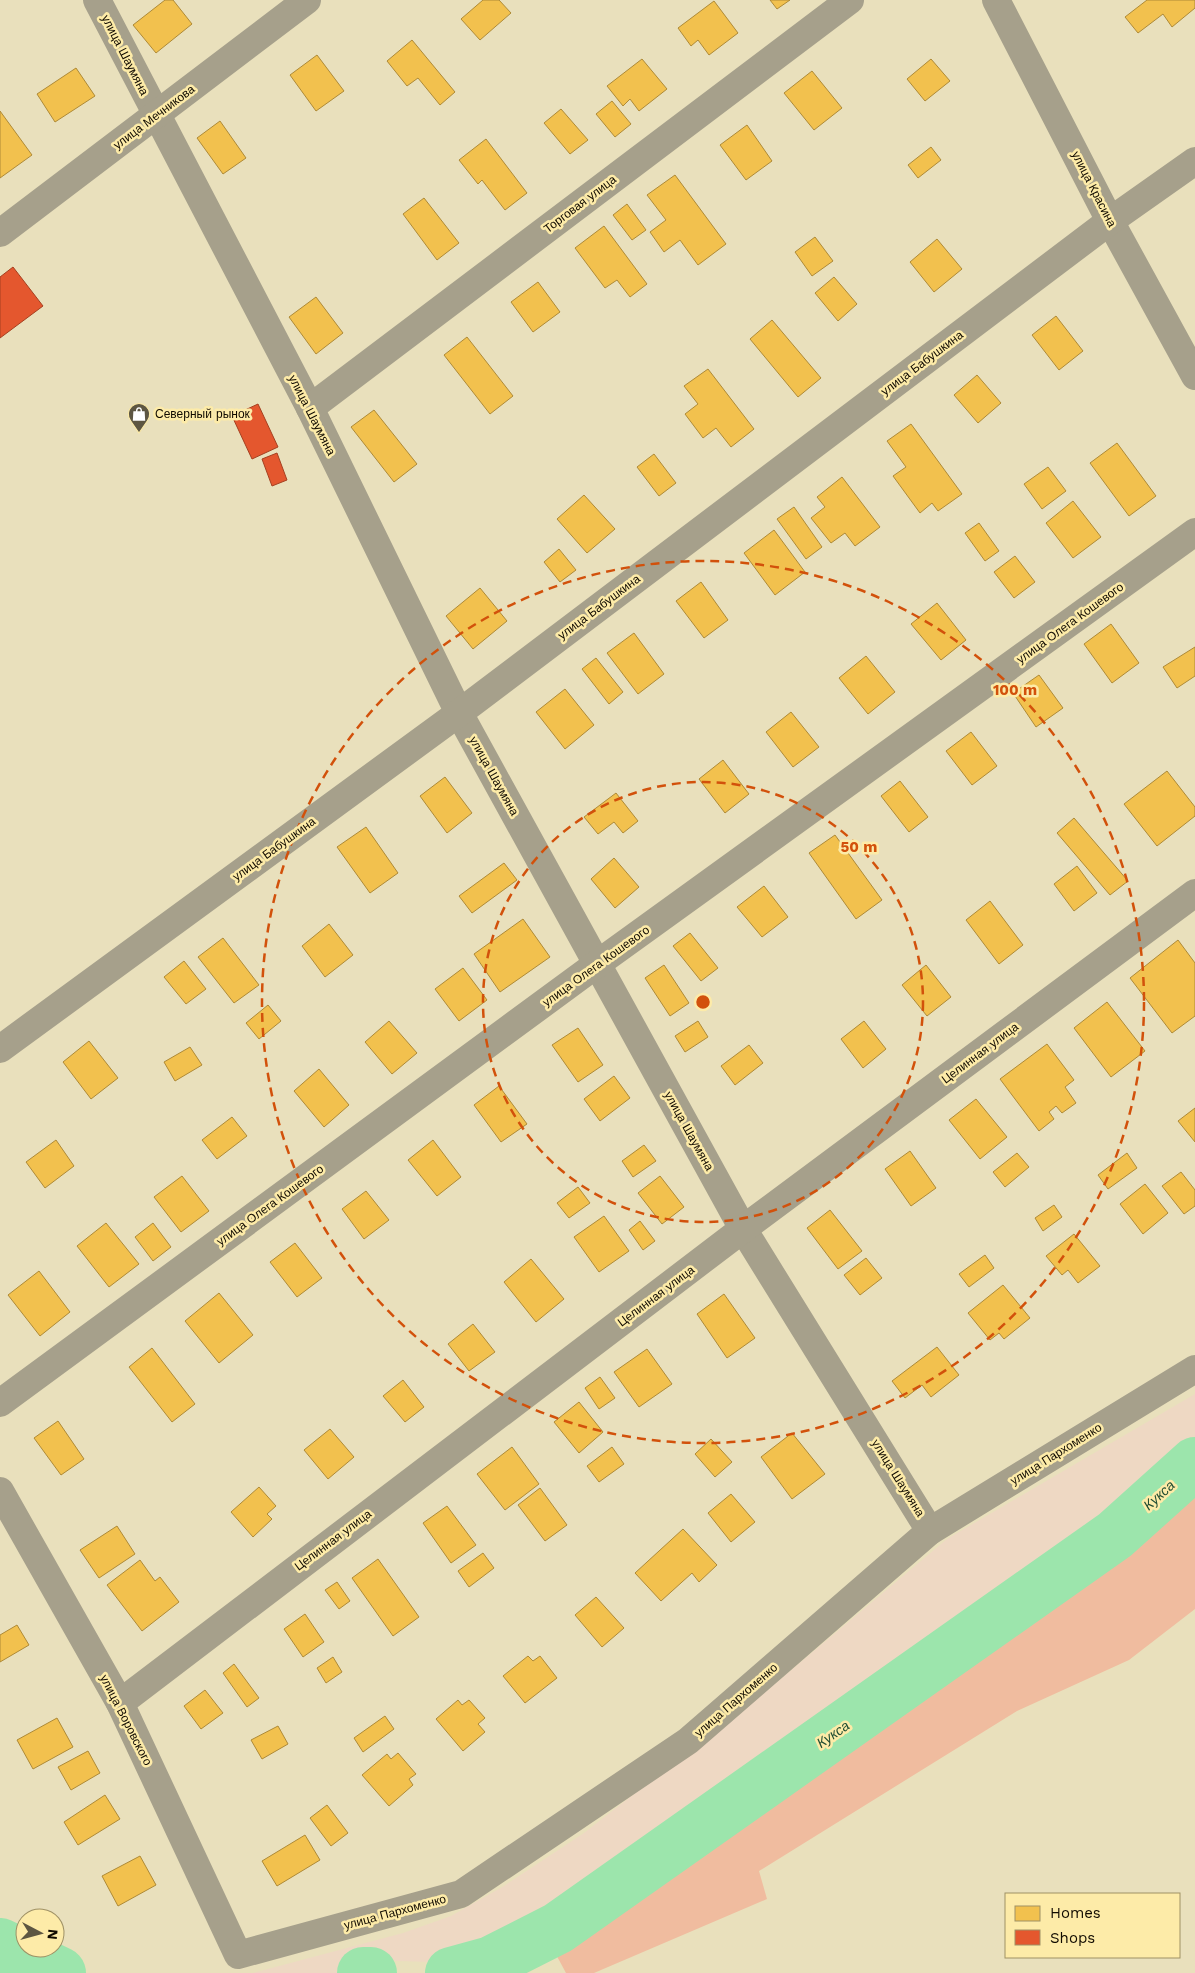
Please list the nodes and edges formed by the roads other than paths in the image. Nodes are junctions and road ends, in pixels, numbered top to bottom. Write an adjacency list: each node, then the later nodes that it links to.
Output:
1 (97, 0): 5 (street, улица Шаумяна)
2 (307, 0): 5 (street, улица Мечникова)
3 (850, 0): 10 (street, Торговая улица)
4 (996, 0): 7 (street, улица Красина)
5 (157, 116): 8 (street, улица Мечникова); 10 (street, улица Шаумяна)
6 (1195, 161): 7 (street, улица Бабушкина)
7 (1110, 221): 9 (street, улица Красина); 12 (street, улица Бабушкина)
8 (0, 233)
9 (1195, 376)
10 (310, 408): 12 (street, улица Шаумяна)
11 (1195, 532): 14 (street, улица Олега Кошевого)
12 (459, 713): 14 (street, улица Шаумяна); 15 (street, улица Бабушкина)
13 (1195, 893): 16 (street, Целинная улица)
14 (597, 964): 16 (street, улица Шаумяна); 18 (street, улица Олега Кошевого)
15 (0, 1050)
16 (743, 1229): 20 (street, улица Шаумяна); 21 (street, Целинная улица)
17 (1195, 1369): 20 (street, улица Пархоменко)
18 (0, 1403)
19 (0, 1491): 21 (street, улица Воровского)
20 (930, 1531): 22 (street, улица Пархоменко)
21 (120, 1703): 22 (street, улица Воровского)
22 (238, 1955)

